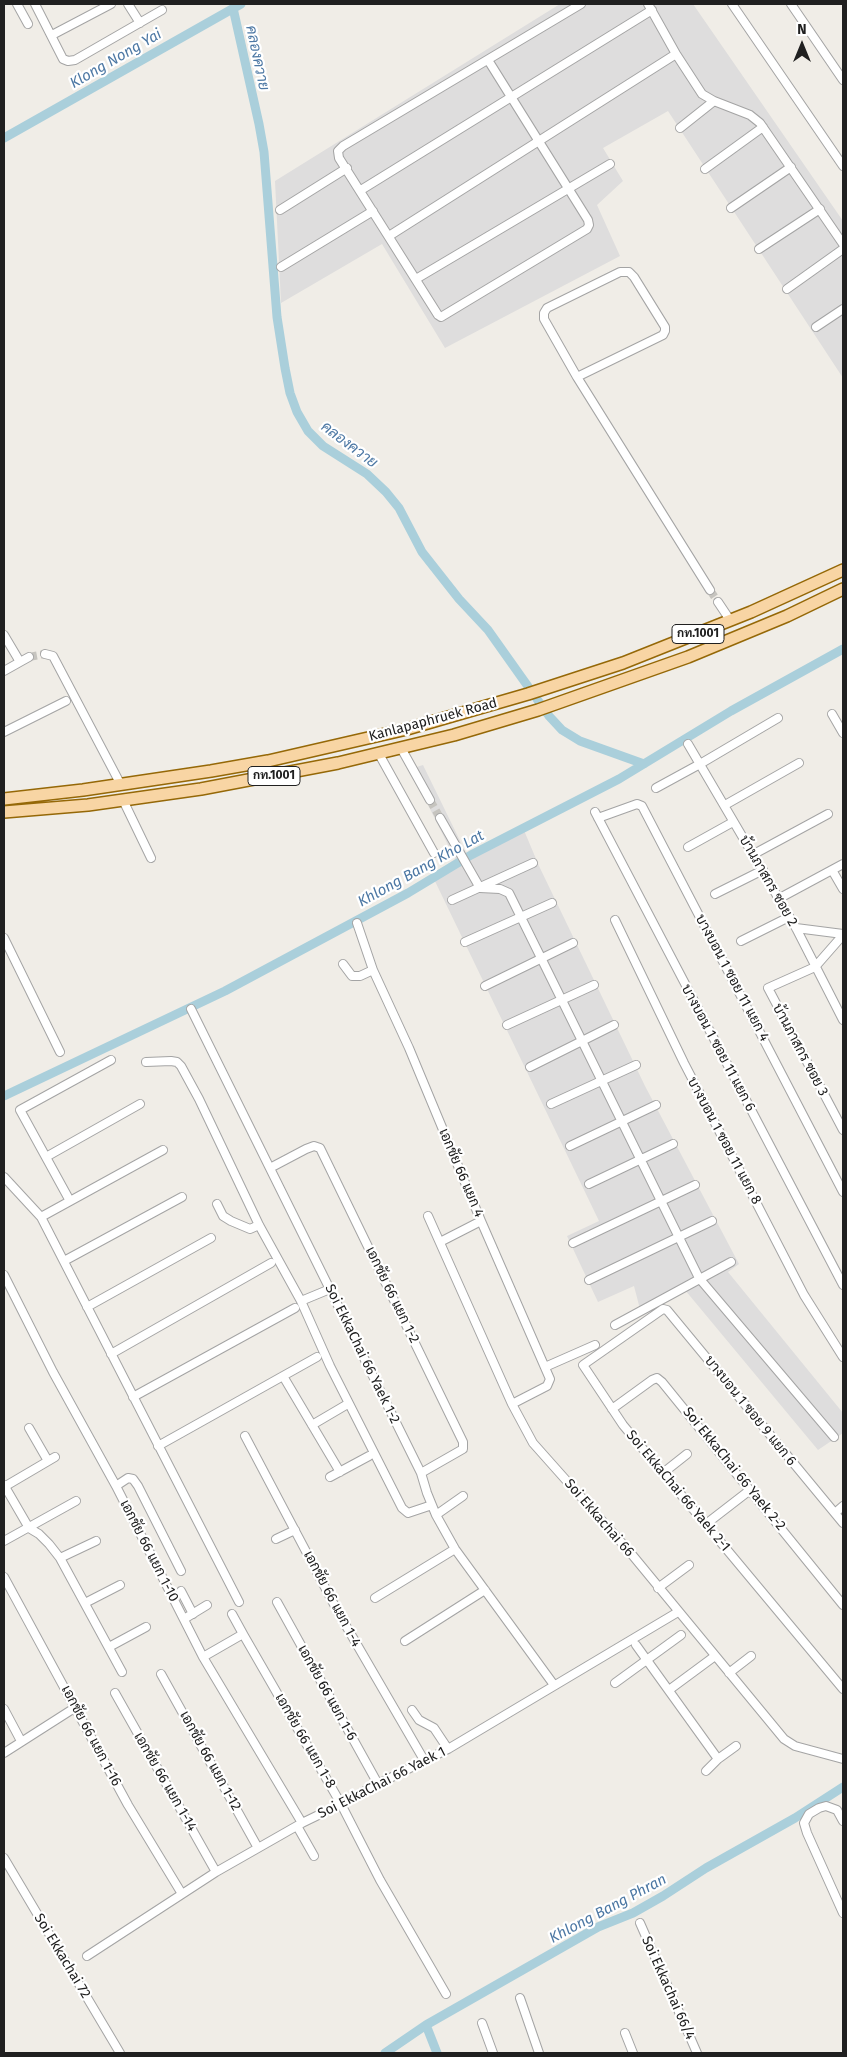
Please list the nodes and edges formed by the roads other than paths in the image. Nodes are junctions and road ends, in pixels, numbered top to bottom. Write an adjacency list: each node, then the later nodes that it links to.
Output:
1 (17, 4): 11 (street)
2 (36, 4): 12 (street)
3 (111, 4): 12 (street)
4 (128, 4): 10 (street)
5 (581, 4): 14 (street)
6 (732, 4): 22 (street)
7 (791, 4): 15 (street)
8 (650, 7): 13 (street); 16 (street)
9 (162, 10): 10 (street)
10 (140, 23): 12 (street)
11 (28, 24)
12 (52, 35)
13 (676, 54): 17 (street); 20 (street)
14 (488, 60): 16 (street); 24 (street)
15 (843, 80)
16 (511, 97): 20 (street); 27 (street)
17 (714, 102): 18 (street); 19 (street)
18 (763, 127): 23 (street); 25 (street)
19 (680, 128)
20 (538, 141): 26 (street); 32 (street)
21 (610, 164): 26 (street)
22 (843, 166)
23 (791, 167): 28 (street); 29 (street)
24 (347, 168): 27 (street); 30 (street)
25 (705, 169)
26 (568, 188): 37 (street); 37 (street)
27 (361, 190): 31 (street)
28 (731, 208)
29 (820, 209): 33 (street); 34 (street)
30 (280, 210)
31 (373, 210): 32 (street); 36 (street)
32 (389, 236): 37 (street)
33 (843, 244)
34 (759, 249)
35 (843, 250): 38 (street)
36 (282, 267)
37 (416, 280)
38 (787, 289)
39 (843, 309): 40 (street)
40 (816, 327)
41 (577, 377): 41 (street); 44 (street)
42 (843, 570): 46 (main road, Kanlapaphruek Road / กท.1001)
43 (843, 589): 58 (main road, Kanlapaphruek Road / กท.1001)
44 (710, 590)
45 (718, 602): 46 (street)
46 (730, 620): 62 (main road, Kanlapaphruek Road / กท.1001)
47 (4, 634): 50 (street)
48 (46, 654): 62 (street)
49 (29, 657): 50 (street)
50 (20, 662): 51 (street)
51 (4, 671)
52 (66, 701): 55 (street)
53 (832, 714): 56 (street)
54 (778, 718): 61 (street)
55 (4, 732)
56 (843, 733)
57 (688, 744): 61 (street, บ้านภาสกร ซอย 2)
58 (401, 748): 59 (main road, Kanlapaphruek Road / กท.1001); 66 (street)
59 (378, 754): 65 (main road, Kanlapaphruek Road / กท.1001); 74 (street)
60 (800, 763): 67 (street)
61 (700, 764): 63 (street); 67 (street, บ้านภาสกร ซอย 2)
62 (121, 785): 64 (main road, Kanlapaphruek Road / กท.1001)
63 (656, 788)
64 (4, 799)
65 (123, 800): 68 (main road, Kanlapaphruek Road / กท.1001); 76 (street)
66 (430, 800)
67 (725, 805): 72 (street, บ้านภาสกร ซอย 2)
68 (4, 812)
69 (828, 814): 75 (street)
70 (596, 815): 129 (street, บางบอน 1 ซอย 11 แยก 4); 149 (street, บางบอน 1 ซอย 11 แยก 6)
71 (440, 818): 81 (street)
72 (733, 822): 73 (street); 75 (street, บ้านภาสกร ซอย 2)
73 (688, 846)
74 (434, 853)
75 (754, 854): 79 (street, บ้านภาสกร ซอย 2)
76 (151, 858)
77 (533, 863): 81 (street)
78 (843, 864): 80 (street)
79 (763, 870): 83 (street); 84 (street, บ้านภาสกร ซอย 2)
80 (832, 870): 82 (street); 84 (street)
81 (480, 888): 85 (street); 88 (street)
82 (843, 889)
83 (715, 894)
84 (778, 899): 87 (street, บ้านภาสกร ซอย 2)
85 (452, 900)
86 (552, 903): 88 (street)
87 (789, 917): 91 (street, บ้านภาสกร ซอย 2); 94 (street)
88 (521, 918): 95 (street); 97 (street)
89 (615, 920): 159 (street, บางบอน 1 ซอย 11 แยก 8)
90 (357, 923): 100 (street, เอกชัย 66 แยก 4)
91 (796, 928): 92 (street); 99 (street, บ้านภาสกร ซอย 2)
92 (843, 935): 99 (street)
93 (4, 938): 109 (street)
94 (741, 941)
95 (465, 942)
96 (572, 943): 97 (street)
97 (541, 957): 102 (street); 103 (street)
98 (343, 964): 100 (street)
99 (815, 967): 105 (street, บ้านภาสกร ซอย 2); 119 (street, บ้านภาสกร ซอย 3)
100 (373, 970): 136 (street, เอกชัย 66 แยก 4)
101 (594, 985): 103 (street)
102 (485, 986)
103 (562, 1000): 106 (street); 108 (street)
104 (191, 1009): 125 (street, Soi EkkaChai 66 Yaek 1-2)
105 (843, 1020)
106 (507, 1025)
107 (614, 1025): 108 (street)
108 (582, 1041): 113 (street); 114 (street)
109 (60, 1052)
110 (111, 1060): 123 (street)
111 (146, 1062): 138 (street)
112 (636, 1065): 114 (street)
113 (530, 1067)
114 (601, 1081): 116 (street); 118 (street)
115 (140, 1104): 123 (street)
116 (551, 1104)
117 (656, 1105): 118 (street)
118 (622, 1122): 121 (street); 124 (street)
119 (843, 1130)
120 (673, 1144): 124 (street)
121 (570, 1146)
122 (162, 1150): 131 (street)
123 (46, 1157): 131 (street)
124 (640, 1159): 127 (street); 132 (street)
125 (270, 1168): 150 (street, Soi EkkaChai 66 Yaek 1-2); 176 (street, เอกชัย 66 แยก 1-2)
126 (4, 1177): 135 (street)
127 (589, 1184)
128 (695, 1185): 132 (street)
129 (843, 1192)
130 (182, 1197): 143 (street)
131 (70, 1201): 135 (street)
132 (661, 1201): 140 (street); 142 (street)
133 (217, 1204): 138 (street)
134 (428, 1216): 141 (street, Soi Ekkachai 66)
135 (41, 1217): 143 (street)
136 (481, 1221): 141 (street); 160 (street, เอกชัย 66 แยก 4)
137 (712, 1221): 140 (street)
138 (260, 1225): 151 (street)
139 (211, 1238): 152 (street)
140 (678, 1238): 147 (street); 148 (street)
141 (440, 1242): 163 (street, Soi Ekkachai 66)
142 (573, 1243)
143 (64, 1261): 152 (street)
144 (731, 1262): 147 (street)
145 (272, 1263): 157 (street)
146 (4, 1274): 180 (street, เอกชัย 66 แยก 1-10)
147 (699, 1278): 155 (street); 169 (street)
148 (589, 1280)
149 (843, 1284)
150 (330, 1289): 151 (street); 176 (street, Soi EkkaChai 66 Yaek 1-2)
151 (301, 1301): 184 (street)
152 (87, 1307): 157 (street)
153 (295, 1308): 162 (street)
154 (665, 1309): 165 (street, Soi EkkaChai 66 Yaek 2-1); 186 (street, บางบอน 1 ซอย 9 แยก 6)
155 (615, 1325)
156 (596, 1345): 160 (street)
157 (111, 1354): 162 (street)
158 (317, 1357): 161 (street)
159 (843, 1357)
160 (545, 1367): 163 (street, เอกชัย 66 แยก 4)
161 (283, 1376): 166 (street); 170 (street)
162 (133, 1397): 170 (street)
163 (512, 1404): 201 (street, Soi Ekkachai 66)
164 (346, 1405): 166 (street)
165 (612, 1409): 177 (street, Soi EkkaChai 66 Yaek 2-1); 181 (street, Soi EkkaChai 66 Yaek 2-2)
166 (312, 1425): 175 (street)
167 (29, 1428): 174 (street)
168 (246, 1436): 191 (street, เอกชัย 66 แยก 1-4)
169 (834, 1437)
170 (158, 1446): 205 (street)
171 (687, 1454): 177 (street)
172 (369, 1456): 175 (street)
173 (56, 1457): 174 (street)
174 (48, 1461): 179 (street)
175 (340, 1472): 178 (street)
176 (421, 1472): 184 (street, Soi EkkaChai 66 Yaek 1-2)
177 (663, 1472): 189 (street, Soi EkkaChai 66 Yaek 2-1)
178 (330, 1477)
179 (4, 1486): 190 (street)
180 (116, 1486): 198 (street); 213 (street, เอกชัย 66 แยก 1-10)
181 (750, 1490): 189 (street); 209 (street, Soi EkkaChai 66 Yaek 2-2)
182 (463, 1496): 187 (street)
183 (76, 1501): 190 (street)
184 (432, 1505): 187 (street, Soi EkkaChai 66 Yaek 1-2)
185 (843, 1506): 186 (street)
186 (835, 1513): 188 (street, บางบอน 1 ซอย 9 แยก 6)
187 (436, 1515): 195 (street, Soi EkkaChai 66 Yaek 1-2)
188 (843, 1523)
189 (706, 1524): 229 (street, Soi EkkaChai 66 Yaek 2-1)
190 (29, 1528): 194 (street); 196 (street)
191 (295, 1530): 192 (street); 241 (street, เอกชัย 66 แยก 1-4)
192 (276, 1539)
193 (96, 1540): 196 (street)
194 (4, 1541)
195 (455, 1549): 202 (street, Soi EkkaChai 66 Yaek 1-2); 204 (street)
196 (60, 1558): 207 (street)
197 (689, 1565): 201 (street)
198 (181, 1571)
199 (4, 1577): 232 (street, เอกชัย 66 แยก 1-16)
200 (120, 1585): 207 (street)
201 (658, 1588): 210 (street, Soi Ekkachai 66)
202 (485, 1590): 217 (street); 228 (street, Soi EkkaChai 66 Yaek 1-2)
203 (181, 1591): 211 (street)
204 (375, 1598)
205 (239, 1602)
206 (277, 1602): 243 (street, เอกชัย 66 แยก 1-6)
207 (85, 1603): 219 (street)
208 (207, 1605): 211 (street)
209 (843, 1605)
210 (678, 1612): 220 (street, Soi Ekkachai 66); 228 (street, Soi EkkaChai 66 Yaek 1)
211 (193, 1614): 213 (street)
212 (232, 1614): 215 (street, เอกชัย 66 แยก 1-8)
213 (184, 1619): 222 (street, เอกชัย 66 แยก 1-10)
214 (146, 1627): 219 (street)
215 (243, 1634): 222 (street); 244 (street, เอกชัย 66 แยก 1-8)
216 (681, 1635): 223 (street)
217 (405, 1641)
218 (636, 1645): 223 (street)
219 (109, 1647): 224 (street)
220 (715, 1656): 225 (street, Soi Ekkachai 66); 230 (street)
221 (752, 1656): 225 (street)
222 (203, 1657): 246 (street, เอกชัย 66 แยก 1-10)
223 (647, 1660): 227 (street); 230 (street)
224 (122, 1672)
225 (729, 1673): 240 (street, Soi Ekkachai 66)
226 (161, 1674): 247 (street, เอกชัย 66 แยก 1-12)
227 (615, 1683)
228 (554, 1685): 237 (street, Soi EkkaChai 66 Yaek 1)
229 (843, 1689)
230 (668, 1690): 239 (street)
231 (115, 1693): 250 (street, เอกชัย 66 แยก 1-14)
232 (76, 1707): 235 (street); 251 (street, เอกชัย 66 แยก 1-16)
233 (4, 1709): 235 (street)
234 (412, 1710): 237 (street)
235 (22, 1741): 238 (street)
236 (736, 1746): 239 (street)
237 (448, 1749): 241 (street, Soi EkkaChai 66 Yaek 1)
238 (4, 1753)
239 (718, 1759): 242 (street)
240 (843, 1759)
241 (424, 1760): 243 (street, Soi EkkaChai 66 Yaek 1)
242 (706, 1771)
243 (378, 1784): 244 (street, Soi EkkaChai 66 Yaek 1)
244 (341, 1804): 246 (street, Soi EkkaChai 66 Yaek 1); 255 (street, เอกชัย 66 แยก 1-8)
245 (843, 1821): 252 (street)
246 (299, 1824): 247 (street, Soi EkkaChai 66 Yaek 1); 248 (street, เอกชัย 66 แยก 1-10)
247 (258, 1848): 250 (street, Soi EkkaChai 66 Yaek 1)
248 (314, 1856)
249 (4, 1858): 259 (street, Soi Ekkachai 72)
250 (216, 1872): 251 (street, Soi EkkaChai 66 Yaek 1)
251 (182, 1894): 254 (street, Soi EkkaChai 66 Yaek 1)
252 (843, 1913)
253 (640, 1923): 263 (street, Soi Ekkachai 66/4)
254 (87, 1956)
255 (446, 1994)
256 (520, 1998): 261 (street)
257 (482, 2023): 260 (street)
258 (625, 2033): 262 (street)
259 (120, 2053)
260 (493, 2053)
261 (540, 2053)
262 (633, 2053)
263 (697, 2053)

